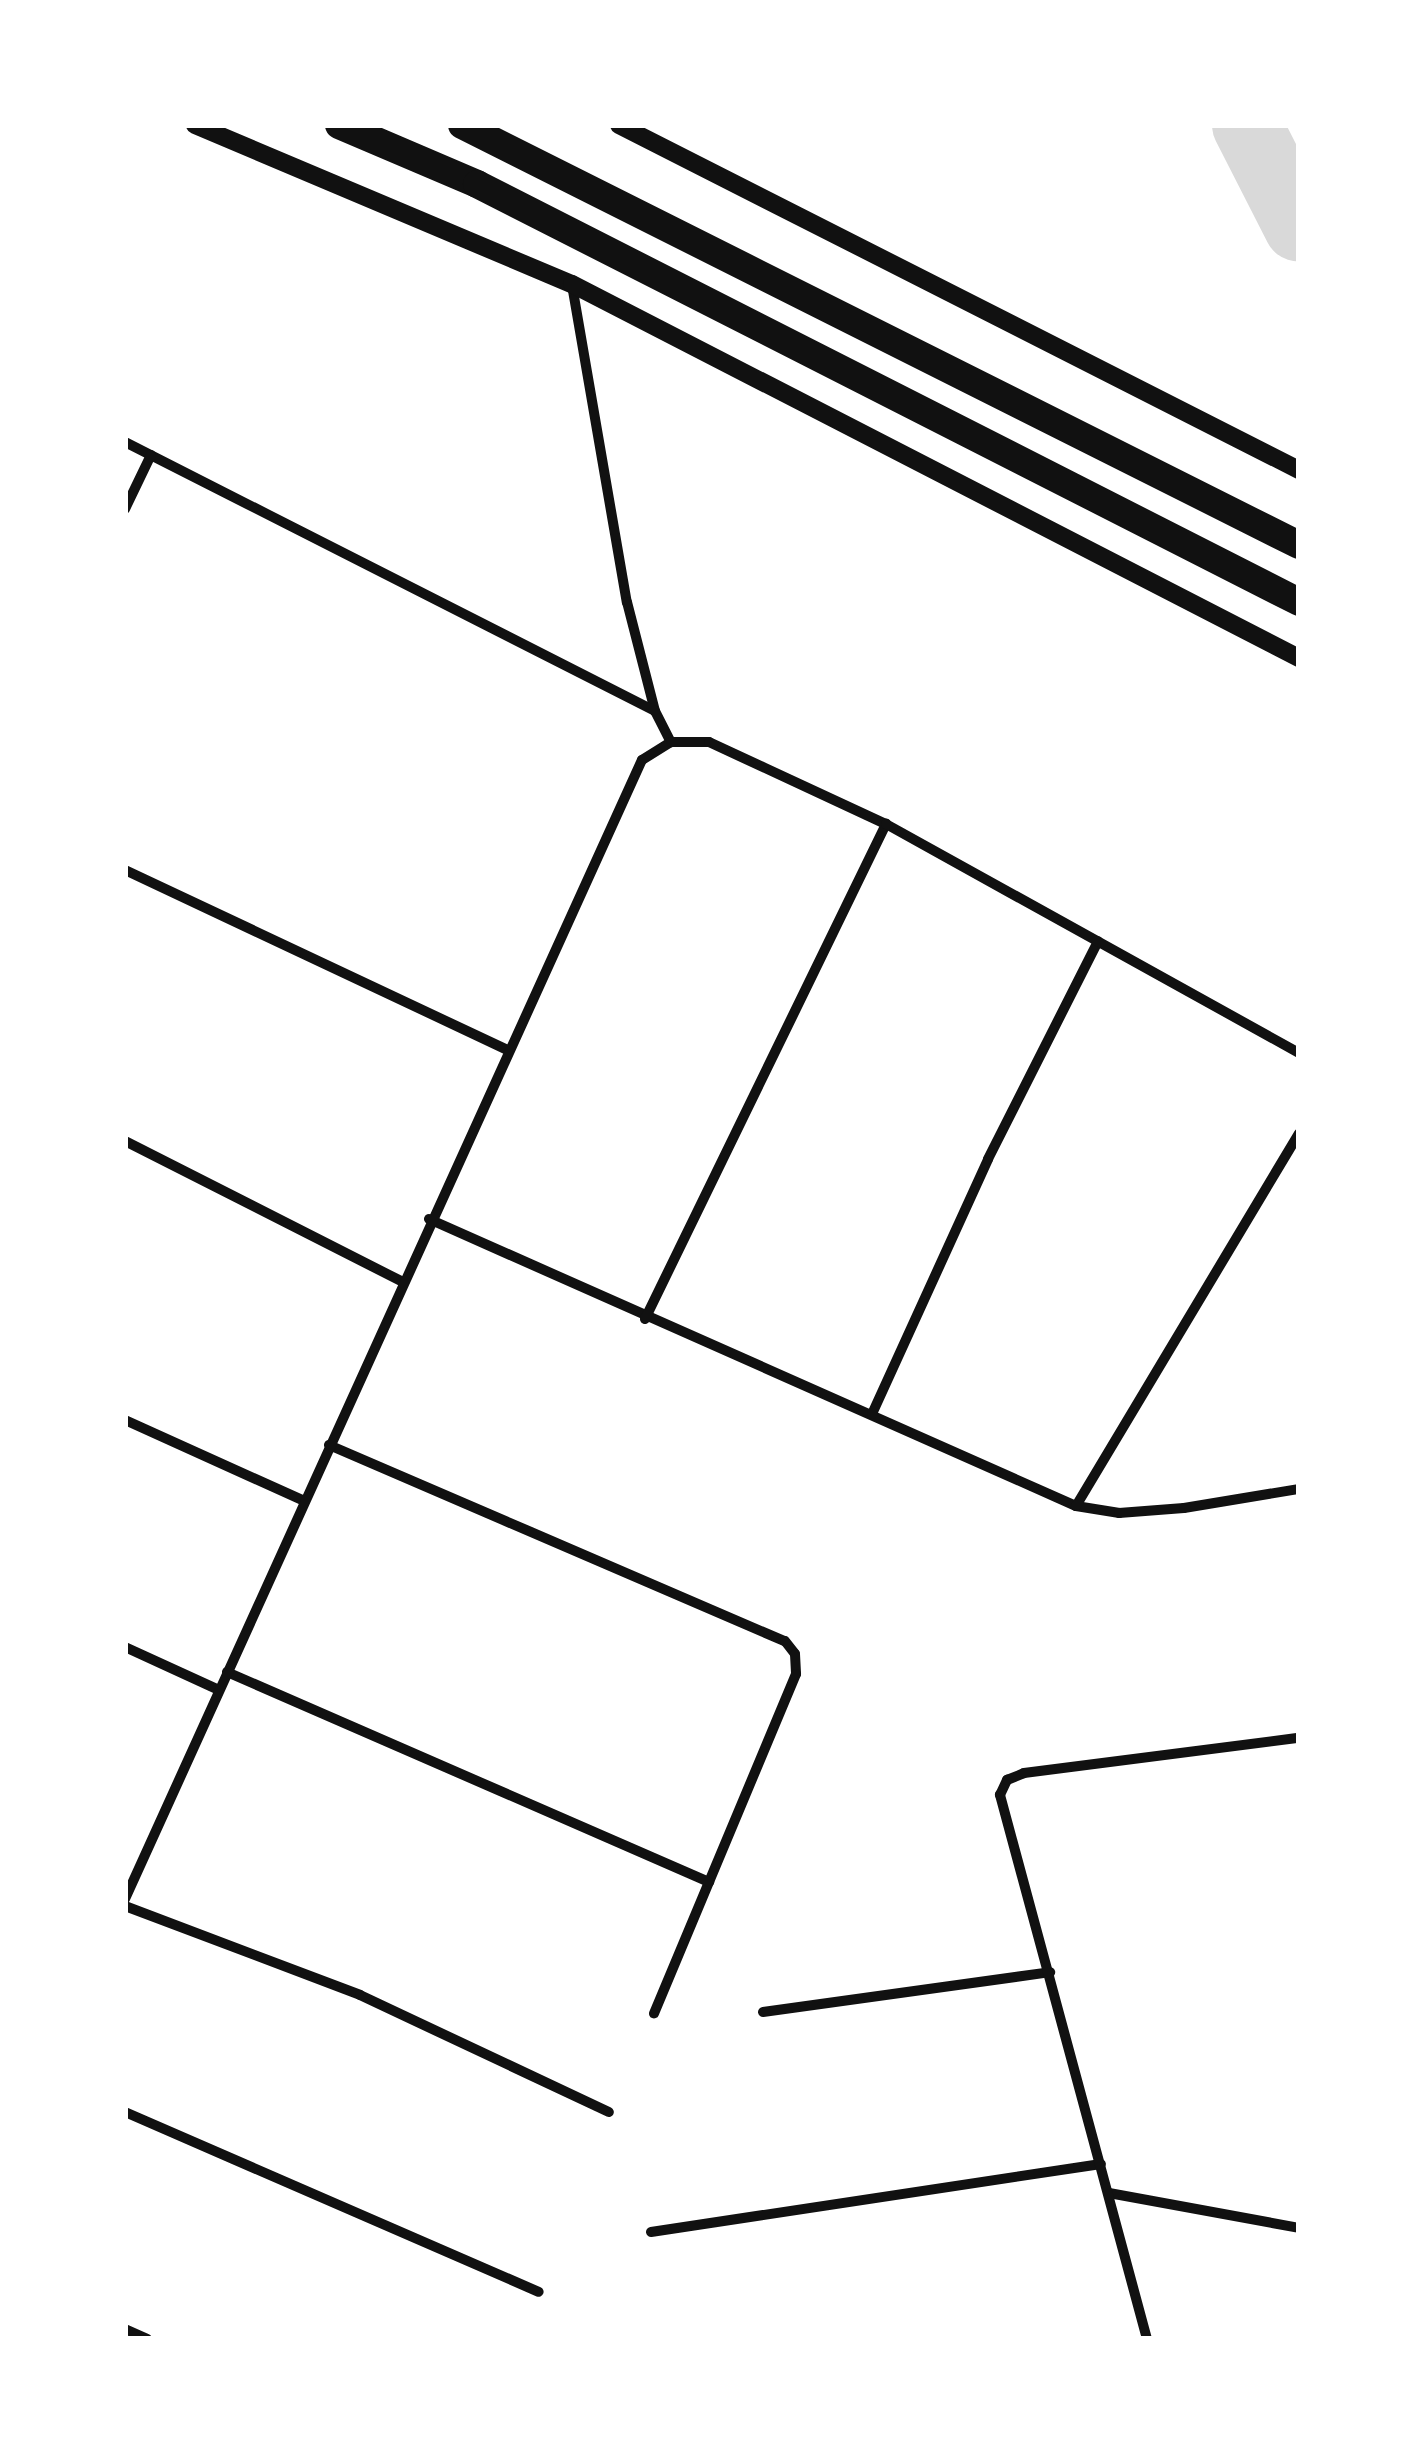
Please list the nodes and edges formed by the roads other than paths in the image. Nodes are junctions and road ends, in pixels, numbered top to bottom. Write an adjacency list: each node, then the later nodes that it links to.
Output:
1 (195, 125): 5 (street)
2 (339, 125): 11 (highway)
3 (462, 125): 10 (highway)
4 (619, 125): 8 (street)
5 (572, 284): 12 (street); 13 (street)
6 (125, 442): 7 (street)
7 (151, 455): 9 (street); 13 (street)
8 (1299, 470)
9 (125, 509)
10 (1299, 545)
11 (1299, 602)
12 (1299, 658)
13 (655, 711): 14 (street)
14 (671, 742): 15 (street); 18 (street)
15 (886, 824): 17 (street); 24 (street)
16 (125, 870): 18 (street)
17 (1098, 941): 19 (street); 25 (street)
18 (508, 1050): 22 (street)
19 (1299, 1052)
20 (1299, 1134): 30 (street)
21 (125, 1142): 23 (street)
22 (429, 1219): 23 (street); 24 (street)
23 (402, 1281): 27 (street)
24 (645, 1319): 25 (street)
25 (872, 1414): 30 (street)
26 (125, 1420): 29 (street)
27 (329, 1445): 29 (street); 35 (street)
28 (1299, 1490): 30 (street)
29 (304, 1501): 32 (street)
30 (1076, 1506)
31 (125, 1647): 33 (street)
32 (227, 1672): 33 (street); 35 (street)
33 (219, 1690): 36 (street)
34 (1299, 1738): 37 (street)
35 (709, 1882): 39 (street)
36 (125, 1902): 41 (street)
37 (1050, 1972): 38 (street); 42 (street)
38 (763, 2012)
39 (654, 2013)
40 (125, 2112): 46 (street)
41 (609, 2112)
42 (1101, 2164): 43 (street); 45 (street)
43 (1109, 2193): 44 (street); 49 (street)
44 (1299, 2228)
45 (652, 2232)
46 (538, 2292)
47 (125, 2329): 48 (street)
48 (147, 2339)
49 (1147, 2339)

